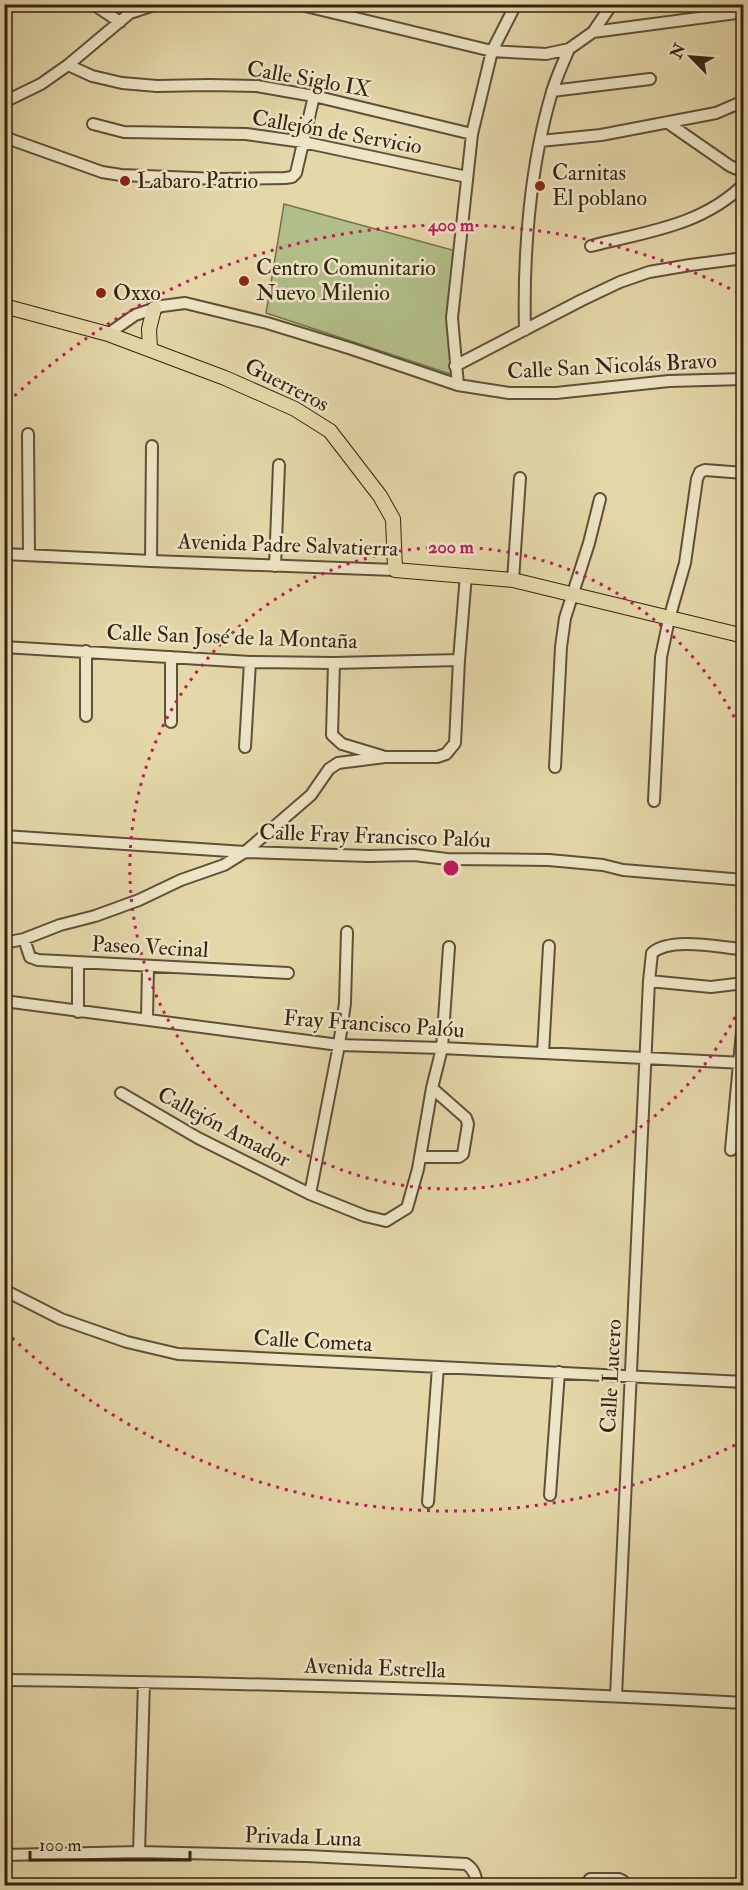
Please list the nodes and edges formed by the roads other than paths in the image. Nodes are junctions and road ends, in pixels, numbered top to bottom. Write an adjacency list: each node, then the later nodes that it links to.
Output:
1 (93, 4): 8 (street)
2 (157, 4): 6 (street)
3 (297, 4): 11 (street)
4 (516, 4): 11 (street)
5 (612, 4): 9 (street)
6 (132, 9): 8 (street)
7 (744, 12): 9 (street)
8 (120, 22): 12 (street)
9 (592, 32): 10 (street)
10 (569, 49): 11 (street); 14 (street)
11 (492, 51): 20 (street)
12 (68, 65): 15 (street, Calle Siglo IX); 17 (street)
13 (650, 79): 14 (street)
14 (552, 91): 22 (street)
15 (314, 96): 20 (street, Calle Siglo IX); 23 (street)
16 (744, 101): 18 (street)
17 (4, 102)
18 (668, 123): 22 (street); 24 (street)
19 (93, 124): 23 (street, Callejón de Servicio)
20 (472, 134): 25 (street)
21 (4, 137): 23 (street)
22 (540, 141): 31 (street)
23 (303, 142): 25 (street, Callejón de Servicio)
24 (744, 172)
25 (467, 177): 34 (street)
26 (744, 184): 27 (street)
27 (591, 246)
28 (744, 258): 31 (street)
29 (4, 306): 32 (main road, Guerreros)
30 (154, 309): 32 (street, Calle San Nicolás Bravo); 33 (main road); 36 (street, Calle San Nicolás Bravo)
31 (525, 330): 34 (street)
32 (108, 334): 33 (main road, Guerreros)
33 (150, 349): 47 (main road, Guerreros)
34 (455, 366): 36 (street)
35 (744, 379): 36 (street, Calle San Nicolás Bravo)
36 (458, 386)
37 (28, 434): 44 (street)
38 (152, 446): 45 (street)
39 (279, 465): 46 (street)
40 (744, 473): 51 (street)
41 (520, 478): 49 (street)
42 (600, 499): 50 (street)
43 (4, 554): 44 (street, Avenida Padre Salvatierra)
44 (29, 555): 45 (street, Avenida Padre Salvatierra)
45 (151, 561): 46 (street, Avenida Padre Salvatierra)
46 (275, 566): 47 (street, Avenida Padre Salvatierra)
47 (395, 570): 48 (main road, Avenida Padre Salvatierra)
48 (466, 575): 49 (main road, Avenida Padre Salvatierra); 56 (street)
49 (513, 580): 50 (main road, Avenida Padre Salvatierra)
50 (573, 593): 51 (main road, Avenida Padre Salvatierra); 63 (street)
51 (669, 618): 52 (main road, Avenida Padre Salvatierra); 64 (street)
52 (744, 636)
53 (4, 647): 54 (street, Calle San José de la Montaña)
54 (86, 651): 55 (street, Calle San José de la Montaña); 59 (street)
55 (171, 657): 57 (street, Calle San José de la Montaña); 60 (street)
56 (459, 660): 58 (street, Calle San José de la Montaña); 62 (street)
57 (250, 662): 58 (street, Calle San José de la Montaña); 61 (street)
58 (334, 663): 62 (street)
59 (86, 716)
60 (171, 722)
61 (245, 747)
62 (385, 757): 66 (street, Paseo Vecinal)
63 (555, 767)
64 (654, 801)
65 (4, 836): 66 (street, Calle Fray Francisco Palóu)
66 (245, 852): 67 (street, Calle Fray Francisco Palóu); 69 (street, Paseo Vecinal)
67 (744, 880)
68 (347, 932): 83 (street)
69 (24, 939): 70 (street, Paseo Vecinal); 74 (street, Paseo Vecinal)
70 (4, 943)
71 (549, 946): 85 (street)
72 (449, 947): 84 (street)
73 (744, 951): 77 (street, Calle Lucero)
74 (78, 963): 75 (street, Paseo Vecinal); 81 (street)
75 (148, 967): 76 (street, Paseo Vecinal); 82 (street)
76 (288, 973)
77 (648, 981): 78 (street); 86 (street, Calle Lucero)
78 (744, 983)
79 (4, 1001): 81 (street, Fray Francisco Palóu)
80 (744, 1010): 87 (street)
81 (78, 1012): 82 (street, Fray Francisco Palóu)
82 (147, 1019): 83 (street, Fray Francisco Palóu)
83 (339, 1046): 84 (street, Fray Francisco Palóu); 92 (street)
84 (441, 1048): 85 (street, Fray Francisco Palóu); 88 (street)
85 (543, 1053): 86 (street, Fray Francisco Palóu)
86 (646, 1057): 87 (street, Fray Francisco Palóu); 96 (street, Calle Lucero)
87 (741, 1062): 90 (street)
88 (432, 1088): 91 (street); 91 (street)
89 (121, 1094): 92 (street, Callejón Amador)
90 (731, 1150)
91 (421, 1157): 92 (street, Callejón Amador)
92 (310, 1194)
93 (4, 1290): 94 (street, Calle Cometa)
94 (438, 1367): 95 (street, Calle Cometa); 99 (street)
95 (559, 1372): 96 (street, Calle Cometa); 98 (street)
96 (631, 1375): 97 (street, Calle Cometa); 102 (street, Calle Lucero)
97 (744, 1382)
98 (550, 1495)
99 (428, 1502)
100 (4, 1680): 101 (street, Avenida Estrella)
101 (144, 1682): 102 (street, Avenida Estrella); 104 (street)
102 (616, 1696): 103 (street, Avenida Estrella)
103 (744, 1703)
104 (140, 1852): 105 (street, Privada Luna); 106 (street, Privada Luna)
105 (4, 1856)
106 (477, 1886)
107 (586, 1886): 108 (street)
108 (625, 1886)

